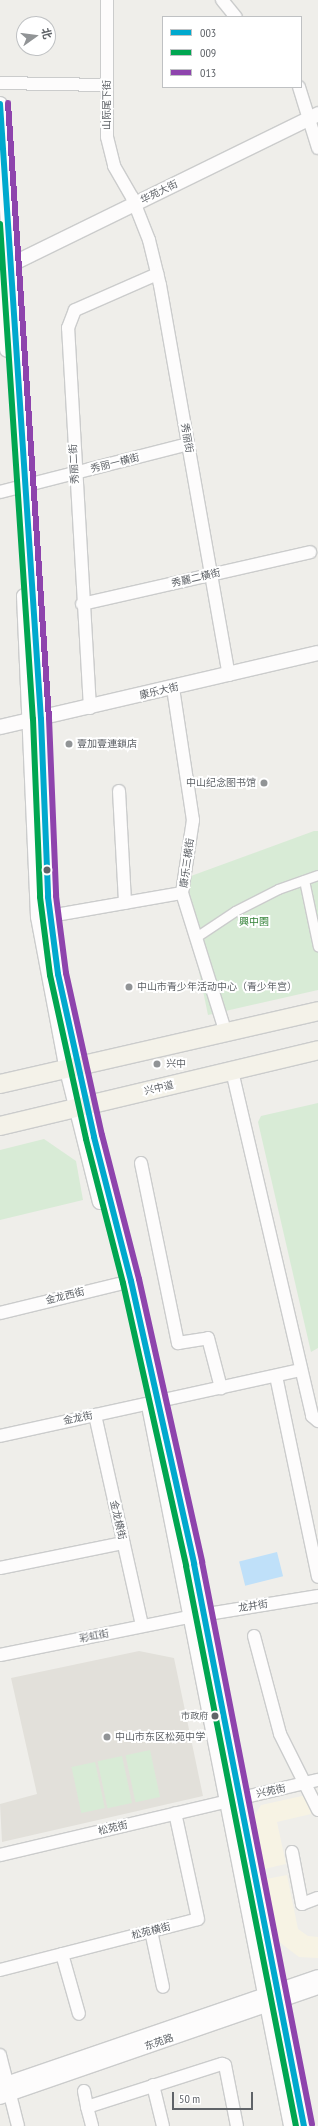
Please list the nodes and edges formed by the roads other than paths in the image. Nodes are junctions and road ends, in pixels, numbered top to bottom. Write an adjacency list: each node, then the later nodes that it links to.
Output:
1 (107, 0): 5 (street, 山际尾下街)
2 (222, 0): 3 (street)
3 (235, 16)
4 (0, 83): 5 (street)
5 (107, 85): 10 (street, 山际尾下街)
6 (299, 88): 8 (street)
7 (0, 104): 11 (street)
8 (313, 117): 9 (street); 10 (street, 华苑大街)
9 (318, 148)
10 (134, 204): 11 (street, 华苑大街); 12 (street, 秀丽街)
11 (3, 266): 15 (street)
12 (157, 274): 13 (street, 秀丽街); 14 (street, 秀丽二街)
13 (188, 444): 14 (street, 秀丽一横街); 18 (street, 秀丽街)
14 (75, 473): 15 (street, 秀丽一横街); 19 (street, 秀丽二街)
15 (22, 487): 16 (street, 秀丽一横街); 24 (street)
16 (0, 492)
17 (310, 552): 18 (street, 秀麗二橫街)
18 (212, 575): 19 (street, 秀麗二橫街); 21 (street, 秀丽街)
19 (82, 604): 23 (street, 秀丽二街)
20 (318, 653): 21 (street, 康乐大街)
21 (229, 675): 22 (street, 康乐大街)
22 (173, 688): 23 (street, 康乐大街); 29 (street, 康乐三横街)
23 (90, 708): 24 (street, 康乐大街)
24 (36, 720): 25 (street, 康乐大街); 31 (street); 37 (street)
25 (0, 728)
26 (119, 790): 30 (street)
27 (318, 875): 28 (street)
28 (304, 880): 32 (street); 33 (street)
29 (182, 893): 30 (street); 32 (street, 康乐三横街)
30 (125, 903): 31 (street)
31 (50, 916): 37 (street)
32 (196, 937): 35 (street, 康乐三横街)
33 (318, 947)
34 (318, 1011): 35 (main road)
35 (226, 1033): 37 (main road)
36 (318, 1050): 38 (main road, 兴中道)
37 (73, 1068): 39 (main road); 40 (street)
38 (232, 1071): 40 (main road, 兴中道); 45 (street)
39 (0, 1084)
40 (82, 1107): 41 (main road, 兴中道); 43 (street)
41 (0, 1126)
42 (141, 1162): 47 (street)
43 (126, 1282): 44 (street, 金龙西街); 48 (street)
44 (0, 1313)
45 (301, 1370): 46 (street, 金龙街); 50 (street)
46 (276, 1376): 47 (street, 金龙街); 54 (street)
47 (221, 1388): 48 (street, 金龙街)
48 (152, 1402): 49 (street, 金龙街); 56 (street); 57 (street)
49 (94, 1415): 51 (street, 金龙街); 52 (street, 金龙横街)
50 (318, 1420)
51 (0, 1436)
52 (123, 1543): 53 (street); 58 (street, 金龙横街)
53 (0, 1568)
54 (318, 1577)
55 (318, 1596): 56 (street, 龙井街)
56 (204, 1614): 57 (street, 龙井街); 63 (street)
57 (189, 1617): 58 (street, 彩虹街); 64 (street)
58 (142, 1626): 60 (street, 彩虹街)
59 (254, 1636): 62 (street)
60 (0, 1655)
61 (318, 1780): 62 (street, 兴苑街)
62 (306, 1783): 63 (street, 兴苑街); 65 (street)
63 (239, 1798): 64 (street, 兴苑街); 76 (street)
64 (225, 1801): 66 (street, 松苑街); 76 (street)
65 (318, 1810)
66 (175, 1813): 68 (street, 松苑街); 70 (street, 松苑横街)
67 (292, 1852): 69 (street)
68 (0, 1854)
69 (318, 1898)
70 (151, 1931): 71 (street, 松苑横街); 74 (street)
71 (62, 1954): 72 (street, 松苑横街); 77 (street)
72 (0, 1970)
73 (318, 1977): 76 (street, 东苑路)
74 (163, 1986)
75 (318, 1988): 76 (street, 东苑路)
76 (272, 1997): 80 (street, 东苑路); 87 (street)
77 (79, 2014)
78 (0, 2055): 80 (street)
79 (153, 2085): 82 (street); 85 (street); 86 (street)
80 (4, 2090): 83 (street)
81 (84, 2091): 82 (street)
82 (87, 2107): 84 (street)
83 (18, 2126)
84 (92, 2126)
85 (163, 2126)
86 (236, 2126)
87 (299, 2126)

